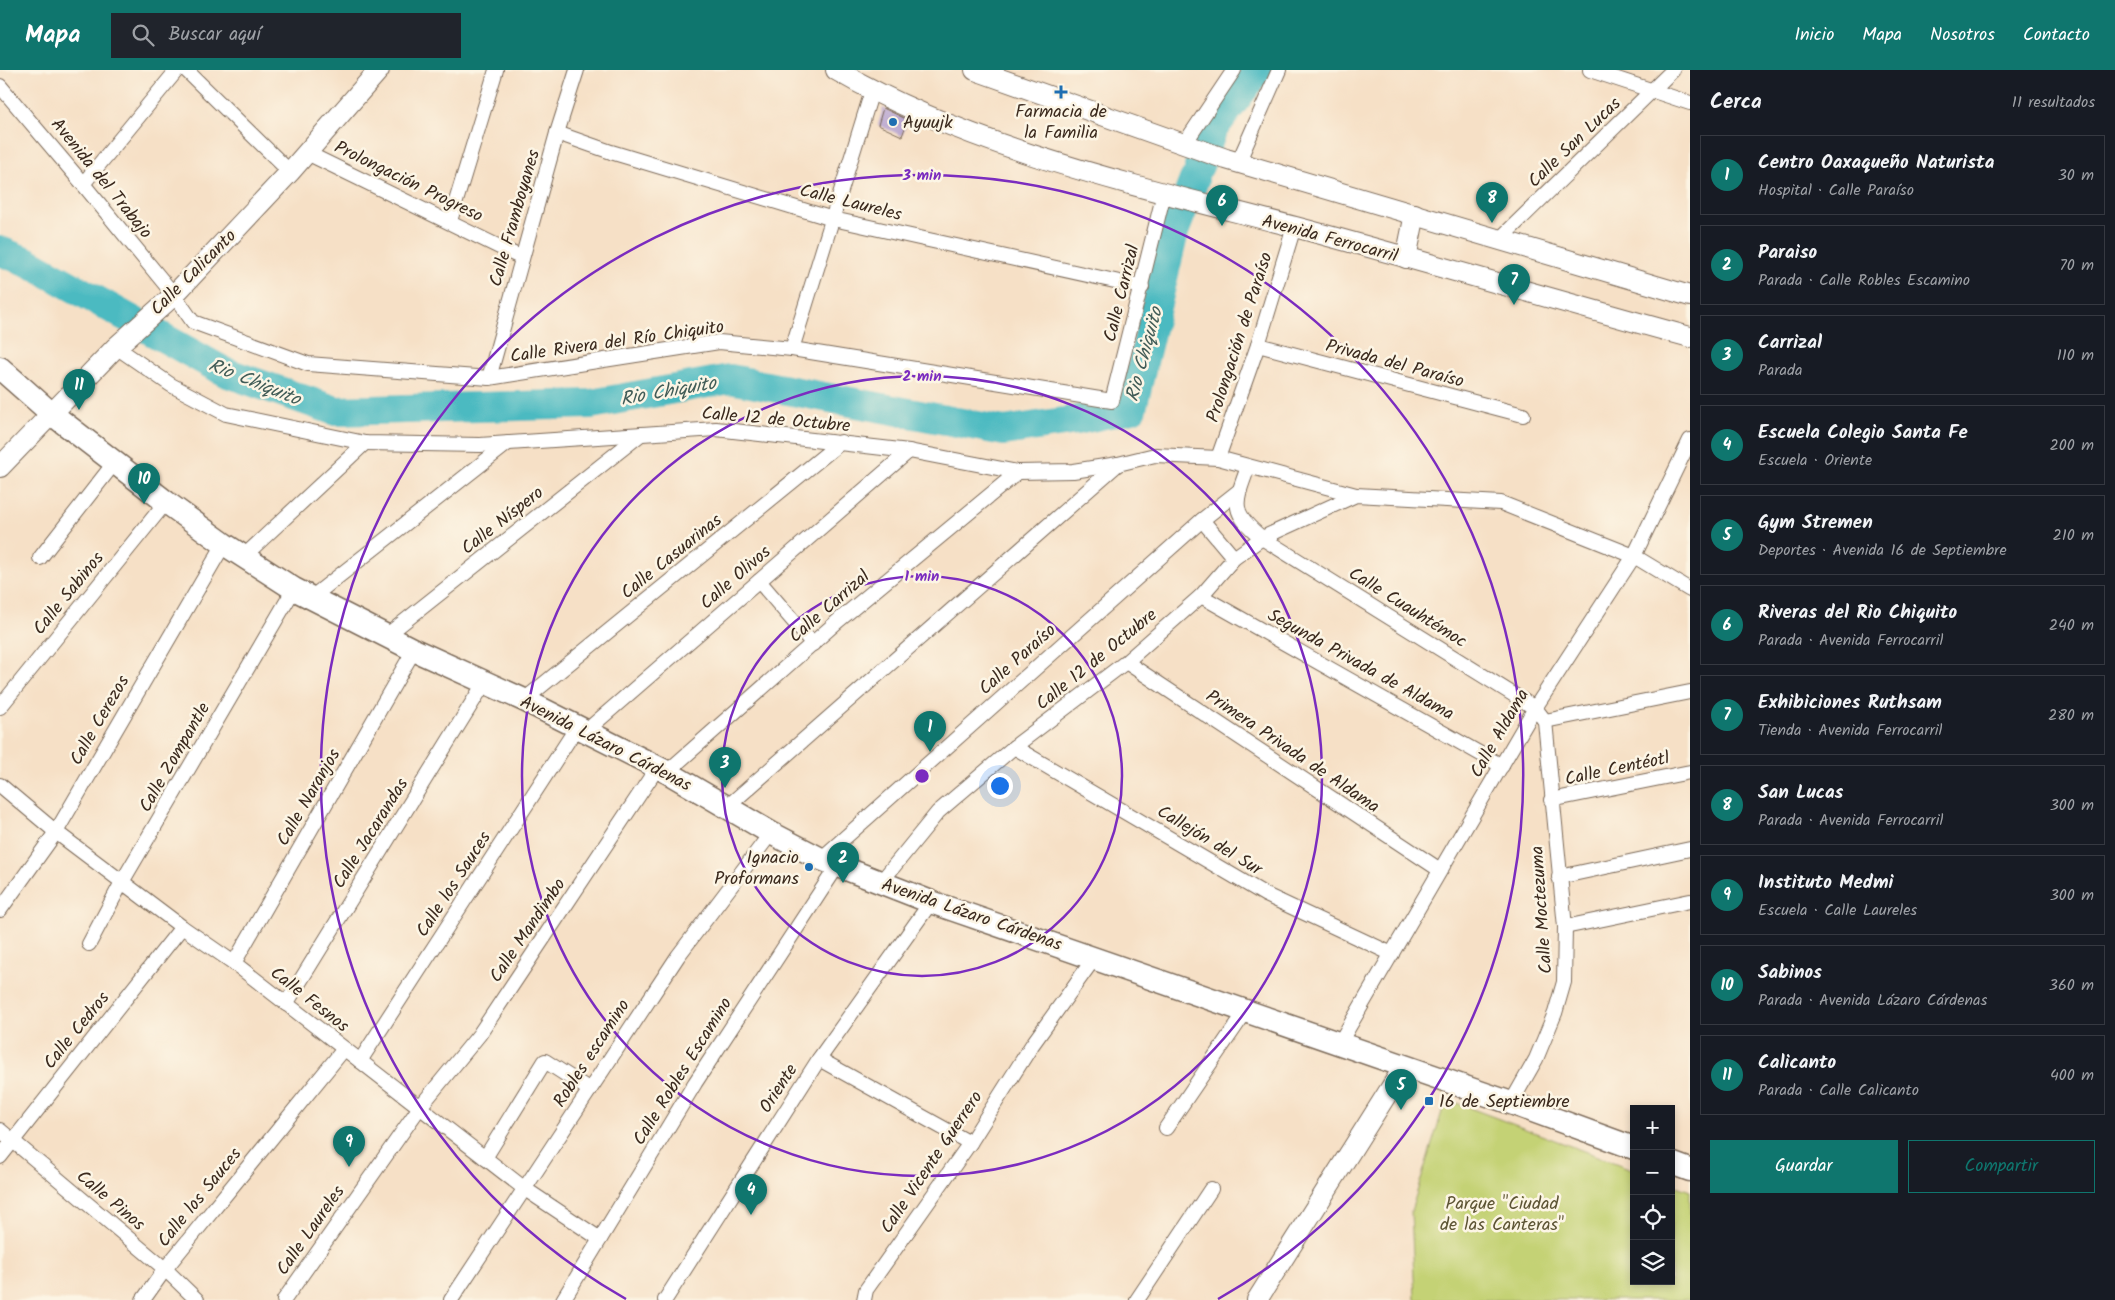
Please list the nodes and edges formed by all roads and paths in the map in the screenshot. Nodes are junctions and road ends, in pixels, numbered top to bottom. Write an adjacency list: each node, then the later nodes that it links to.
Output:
1 (177, 70): 21 (street)
2 (186, 70): 20 (street)
3 (379, 70): 18 (main road, Calle Calicanto)
4 (496, 70): 25 (street)
5 (577, 70): 16 (street, Calle Framboyanes)
6 (836, 70): 13 (main road, Avenida Ferrocarril)
7 (975, 70): 17 (main road)
8 (1234, 70): 17 (street)
9 (1280, 70): 19 (street)
10 (1590, 70): 14 (street)
11 (1673, 70): 14 (street, Calle San Lucas)
12 (0, 86): 21 (street, Avenida del Trabajo)
13 (872, 91): 22 (main road, Avenida Ferrocarril); 24 (street)
14 (1653, 92): 15 (street); 27 (street, Calle San Lucas)
15 (1690, 102)
16 (557, 133): 24 (street, Calle Laureles); 28 (street, Calle Framboyanes)
17 (1189, 147): 19 (main road)
18 (307, 153): 20 (main road, Calle Calicanto); 25 (street, Prolongación Progreso)
19 (1232, 161): 23 (main road)
20 (290, 172): 31 (main road, Calle Calicanto)
21 (83, 184): 31 (street, Avenida del Trabajo)
22 (1169, 194): 26 (main road, Avenida Ferrocarril); 30 (street, Calle Carrizal)
23 (1415, 214): 27 (main road); 29 (main road)
24 (833, 219): 30 (street, Calle Laureles); 36 (street)
25 (450, 221): 28 (street, Prolongación Progreso)
26 (1294, 227): 29 (main road, Avenida Ferrocarril); 35 (street, Prolongación de Paraíso)
27 (1500, 239): 32 (main road)
28 (522, 258): 38 (street, Calle Framboyanes)
29 (1406, 258): 33 (main road, Avenida Ferrocarril)
30 (1142, 287): 39 (street, Calle Carrizal)
31 (174, 295): 34 (main road, Calle Calicanto); 38 (street, Calle Rivera del Río Chiquito)
32 (1690, 296)
33 (1690, 337)
34 (122, 341): 40 (main road, Calle Calicanto); 45 (street, Calle 12 de Octubre)
35 (1258, 345): 41 (street, Privada del Paraíso); 48 (street, Prolongación de Paraíso)
36 (792, 349): 38 (street, Calle Rivera del Río Chiquito); 39 (street, Calle Rivera del Río Chiquito)
37 (0, 368): 40 (main road, Avenida Lázaro Cárdenas)
38 (489, 378)
39 (1112, 401)
40 (52, 414): 49 (main road, Avenida Lázaro Cárdenas); 51 (main road, Calle Calicanto)
41 (1523, 415)
42 (641, 434): 44 (street, Calle 12 de Octubre); 46 (street, Calle 12 de Octubre); 68 (street, Calle Níspero)
43 (1690, 440): 61 (street, Calle Aldama)
44 (842, 442): 47 (street, Calle 12 de Octubre); 74 (street, Calle Casuarinas)
45 (365, 443): 46 (street, Calle 12 de Octubre); 60 (street)
46 (508, 443): 66 (street)
47 (909, 451): 53 (street, Calle 12 de Octubre); 64 (street, Calle Olivos)
48 (1218, 458): 50 (street, Calle 12 de Octubre); 52 (street, Calle 12 de Octubre)
49 (115, 462): 56 (main road, Avenida Lázaro Cárdenas); 62 (street)
50 (1118, 464): 53 (street, Calle 12 de Octubre); 85 (street)
51 (0, 467)
52 (1248, 467): 54 (street, Calle Cuauhtémoc); 55 (street, Calle 12 de Octubre)
53 (1018, 472): 69 (street, Calle Carrizal)
54 (1240, 490): 57 (street, Calle Paraíso); 58 (street, Calle Cuauhtémoc)
55 (1356, 495): 58 (street, Calle 12 de Octubre); 61 (street, Calle 12 de Octubre)
56 (166, 502): 59 (main road, Avenida Lázaro Cárdenas); 75 (street, Calle Sabinos)
57 (1202, 520): 63 (street); 89 (street, Calle Paraíso)
58 (1262, 538): 63 (street, Calle 12 de Octubre); 76 (street, Calle Cuauhtémoc)
59 (224, 544): 60 (main road, Avenida Lázaro Cárdenas); 86 (street, Calle Cerezos)
60 (243, 556): 66 (main road, Avenida Lázaro Cárdenas)
61 (1634, 556): 65 (street, Calle 12 de Octubre); 76 (street, Calle Aldama)
62 (40, 558)
63 (1234, 558): 67 (street, Calle 12 de Octubre)
64 (759, 581): 69 (street); 78 (street, Calle Olivos)
65 (1690, 590)
66 (302, 594): 68 (main road, Avenida Lázaro Cárdenas); 92 (street, Calle Zompantle)
67 (1201, 596): 71 (street, Calle 12 de Octubre); 80 (street, Segunda Privada de Aldama)
68 (386, 636): 70 (main road, Avenida Lázaro Cárdenas)
69 (813, 644): 81 (street, Calle Carrizal)
70 (414, 650): 72 (main road, Avenida Lázaro Cárdenas); 102 (street, Calle Naranjos)
71 (1126, 662): 79 (street, Calle 12 de Octubre); 90 (street, Primera Privada de Aldama)
72 (485, 682): 74 (main road, Avenida Lázaro Cárdenas); 103 (street, Calle Jacarandas)
73 (1690, 692): 77 (street)
74 (524, 700): 78 (main road, Avenida Lázaro Cárdenas)
75 (0, 707)
76 (1535, 708): 77 (street, Calle Moctezuma); 80 (street, Calle Aldama)
77 (1544, 721): 84 (street, Calle Moctezuma)
78 (581, 729): 81 (main road, Avenida Lázaro Cárdenas); 108 (street, Calle los Sauces)
79 (1014, 747): 93 (street, Calle 12 de Octubre); 100 (street, Callejón del Sur)
80 (1502, 766): 90 (street, Calle Aldama)
81 (662, 770): 85 (main road, Avenida Lázaro Cárdenas); 112 (street, Calle Mandimbo)
82 (1690, 772): 84 (street, Calle Centéotl)
83 (0, 785): 86 (street, Calle Fesnos)
84 (1551, 800): 91 (street, Calle Moctezuma)
85 (727, 807): 87 (main road, Avenida Lázaro Cárdenas)
86 (56, 832): 92 (street, Calle Fesnos); 96 (street, Calle Cerezos)
87 (771, 833): 89 (main road, Avenida Lázaro Cárdenas); 110 (street, Robles escamino)
88 (1690, 849): 91 (street)
89 (830, 862): 93 (main road, Avenida Lázaro Cárdenas); 124 (street, Calle Robles Escamino)
90 (1440, 870): 100 (street, Calle Aldama)
91 (1559, 876): 98 (street, Calle Moctezuma)
92 (122, 882): 97 (street, Calle Fesnos); 99 (street, Calle Zompantle)
93 (881, 882): 95 (main road, Avenida Lázaro Cárdenas)
94 (1690, 901): 98 (street)
95 (931, 902): 101 (main road, Avenida Lázaro Cárdenas); 107 (street, Oriente)
96 (0, 910)
97 (182, 927): 102 (street, Calle Fesnos); 115 (street, Calle Cedros)
98 (1565, 927): 111 (street, Calle Moctezuma)
99 (89, 944)
100 (1392, 954): 105 (street, Calle Aldama)
101 (1095, 957): 104 (main road, Avenida Lázaro Cárdenas); 116 (street, Calle Vicente Guerrero)
102 (234, 963): 103 (street, Calle Fesnos)
103 (286, 1004): 106 (street, Calle Fesnos)
104 (1246, 1011): 105 (main road, Avenida Lázaro Cárdenas); 113 (street)
105 (1339, 1044): 109 (main road, Avenida Lázaro Cárdenas)
106 (344, 1048): 108 (street, Calle Fesnos); 125 (street, Calle los Sauces)
107 (819, 1060): 116 (street); 131 (street, Oriente)
108 (360, 1061): 112 (street, Calle Fesnos)
109 (1404, 1067): 111 (main road, Avenida Lázaro Cárdenas); 134 (main road)
110 (590, 1090): 119 (street); 122 (street, Robles escamino)
111 (1511, 1102): 117 (main road, Avenida Lázaro Cárdenas)
112 (420, 1107): 119 (street, Calle Fesnos); 128 (street, Calle Laureles)
113 (1166, 1128)
114 (0, 1130): 115 (street, Calle Pinos)
115 (12, 1141): 118 (street, Calle Cedros); 125 (street, Calle Pinos)
116 (970, 1143): 132 (street, Calle Vicente Guerrero)
117 (1630, 1147)
118 (0, 1157)
119 (485, 1158): 122 (street, Calle Fesnos)
120 (1675, 1164): 121 (main road)
121 (1690, 1170)
122 (525, 1189): 124 (street, Calle Fesnos); 129 (street, Robles escamino)
123 (1211, 1189): 133 (street)
124 (600, 1239): 130 (street, Calle Robles Escamino)
125 (165, 1269): 126 (street, Calle los Sauces); 127 (street, Calle Pinos)
126 (143, 1300)
127 (197, 1300)
128 (284, 1300)
129 (451, 1300)
130 (563, 1300)
131 (665, 1300)
132 (864, 1300)
133 (1137, 1300)
134 (1257, 1300)

